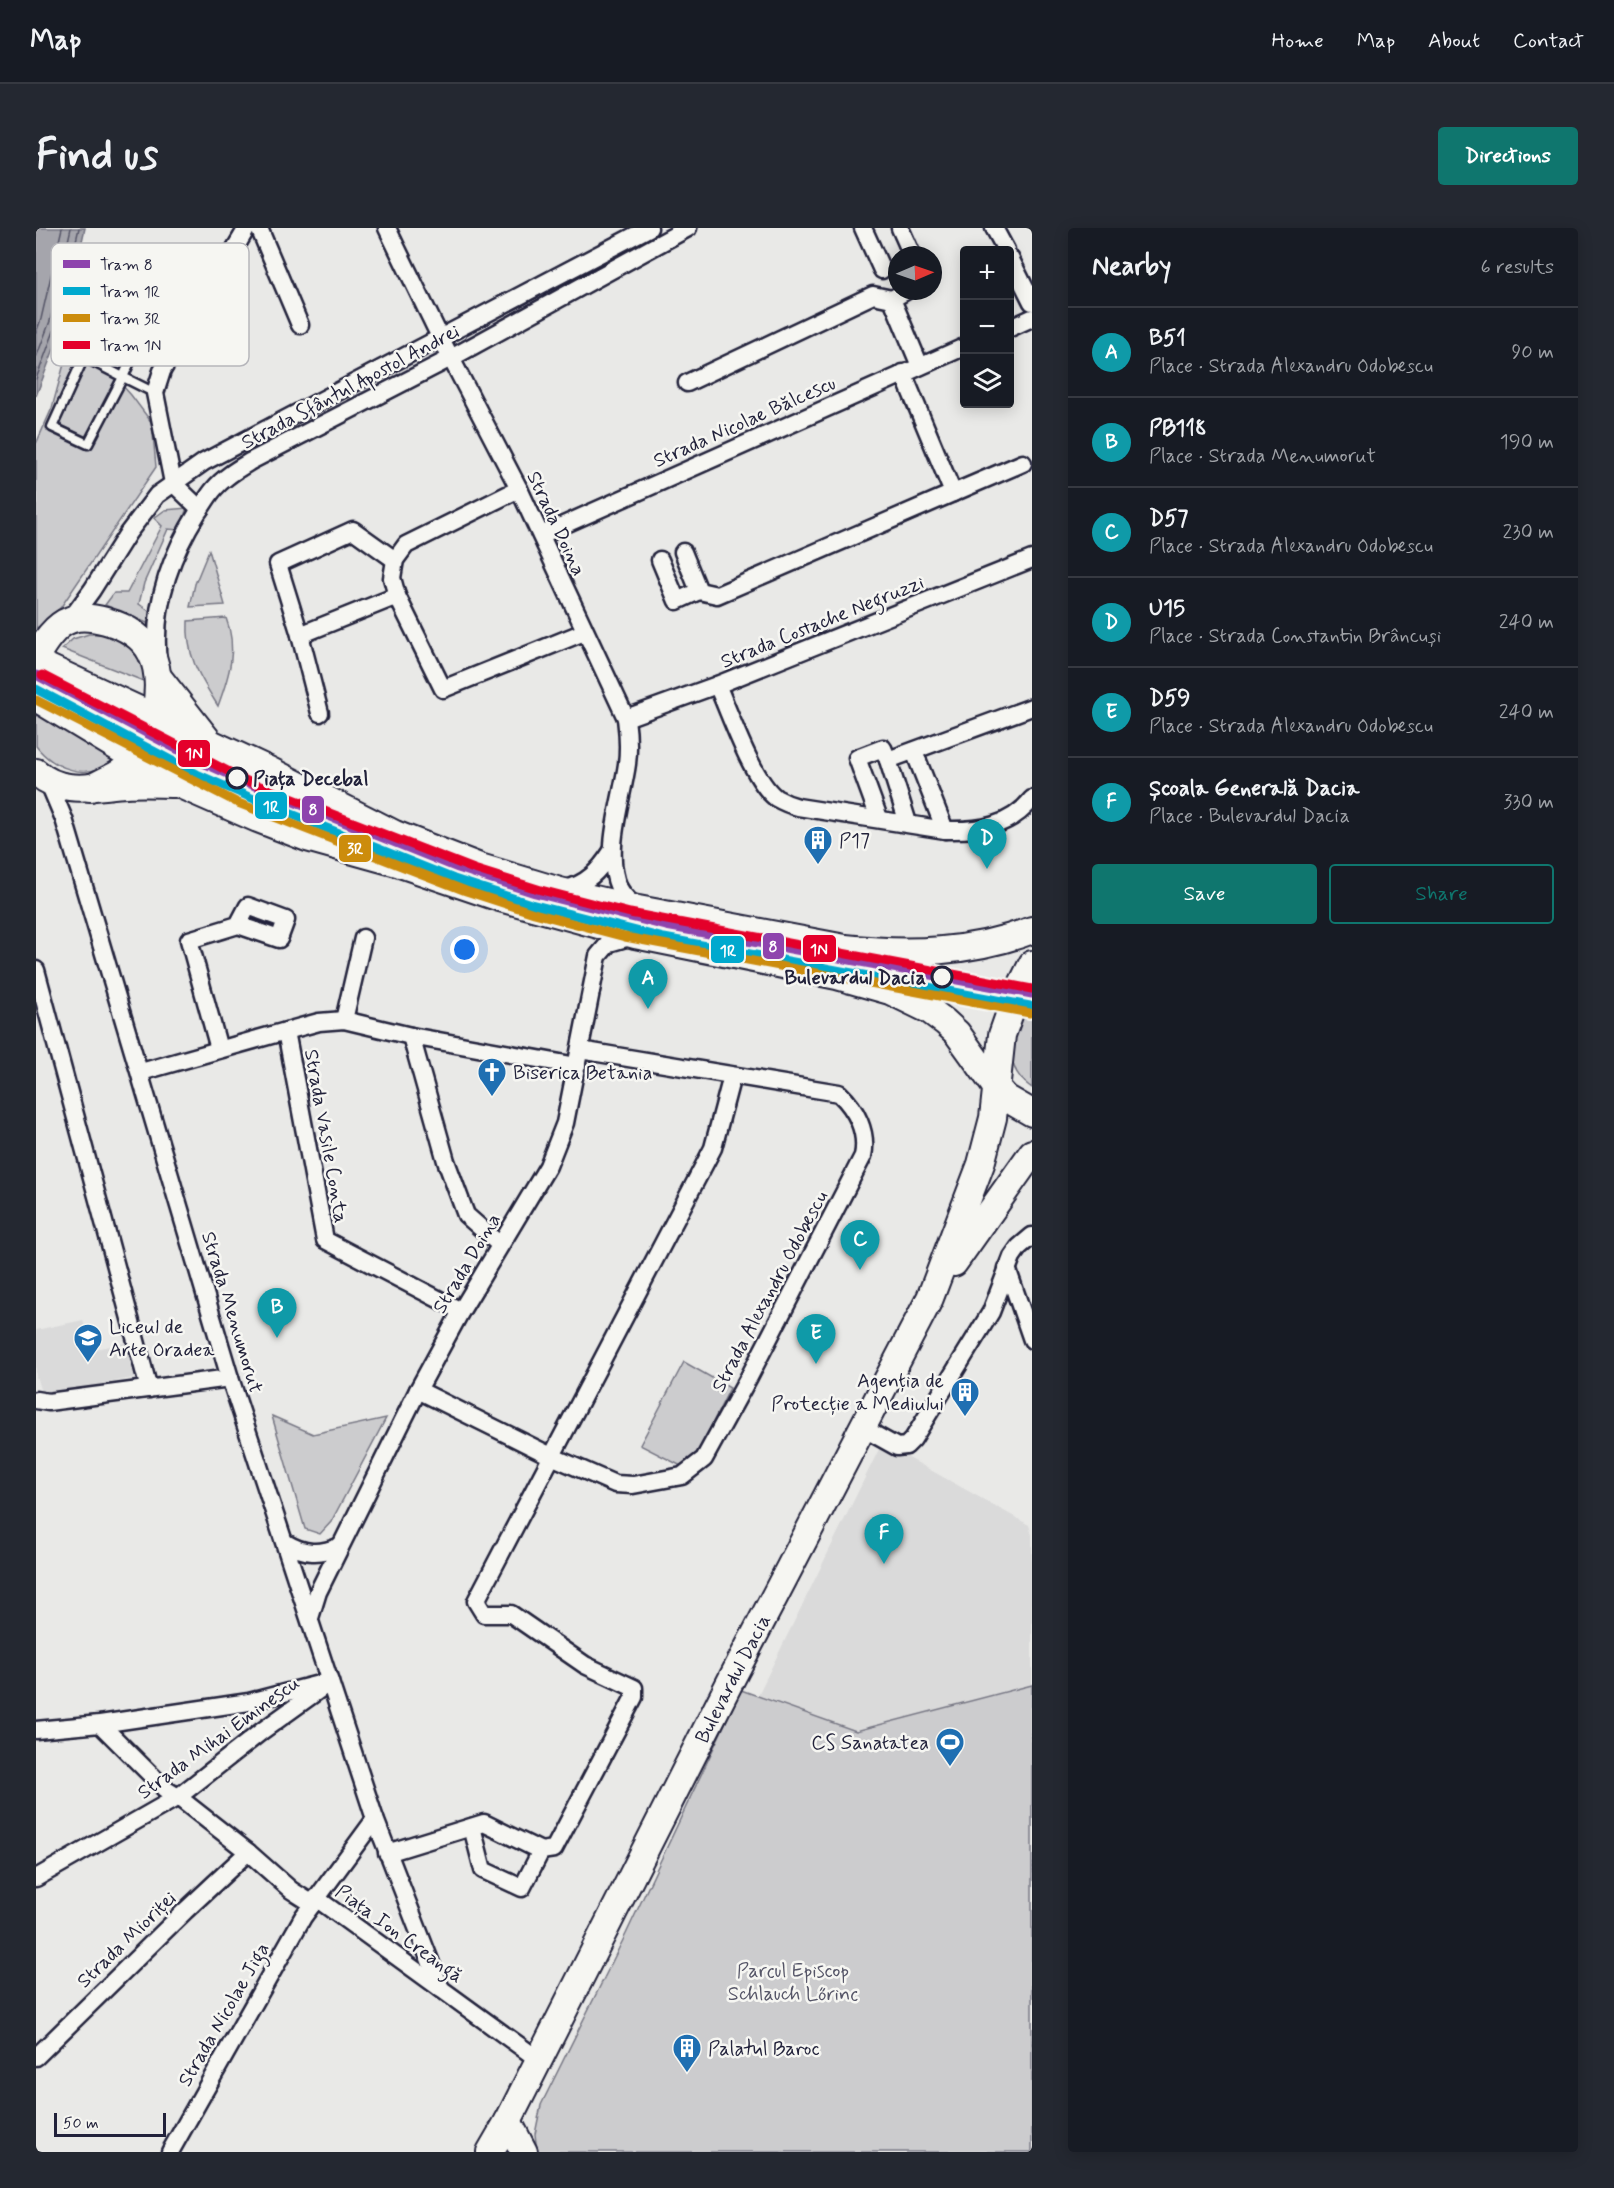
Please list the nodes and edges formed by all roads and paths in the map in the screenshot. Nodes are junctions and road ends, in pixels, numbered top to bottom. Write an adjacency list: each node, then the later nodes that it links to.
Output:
1 (247, 228): 9 (street)
2 (258, 228): 18 (street)
3 (387, 228): 20 (street, Strada Doina)
4 (649, 228): 20 (street, Strada Sfântul Apostol Andrei)
5 (688, 228): 22 (street, Strada Sfântul Apostol Andrei)
6 (862, 228): 13 (street)
7 (900, 228): 10 (street)
8 (994, 228): 11 (street)
9 (238, 243)
10 (908, 246)
11 (1004, 246)
12 (1014, 266): 16 (street)
13 (882, 270)
14 (888, 295): 30 (street)
15 (900, 300): 27 (street)
16 (1032, 302)
17 (1032, 318): 19 (street)
18 (300, 325)
19 (1014, 326)
20 (440, 338): 22 (street, Strada Doina); 33 (street, Strada Sfântul Apostol Andrei)
21 (960, 349): 27 (street, Strada Nicolae Bălcescu)
22 (451, 358): 34 (street, Strada Doina); 36 (street, Strada Sfântul Apostol Andrei)
23 (80, 366): 29 (lane)
24 (102, 366): 29 (lane)
25 (128, 366): 29 (lane)
26 (165, 366): 31 (street)
27 (920, 366): 28 (street, Strada Nicolae Bălcescu)
28 (903, 373): 35 (street); 37 (street, Strada Nicolae Bălcescu)
29 (123, 377): 31 (lane)
30 (687, 383)
31 (155, 393): 33 (street)
32 (1023, 463): 35 (street)
33 (173, 483): 36 (street); 44 (street, Strada Sfântul Apostol Andrei)
34 (519, 489): 37 (street, Strada Doina); 40 (street)
35 (953, 493): 42 (street)
36 (200, 509): 49 (street, Strada Sfântul Apostol Andrei)
37 (541, 535): 45 (street, Strada Doina)
38 (682, 552): 42 (street)
39 (1032, 559): 50 (street, Strada Costache Negruzzi)
40 (395, 560): 43 (street); 46 (street)
41 (660, 560): 42 (street)
42 (699, 591)
43 (397, 596): 45 (street); 46 (street)
44 (70, 620): 47 (main road); 49 (main road)
45 (584, 632): 55 (street, Strada Doina)
46 (300, 635): 53 (street)
47 (36, 656)
48 (36, 662): 54 (main road)
49 (159, 678): 54 (main road); 56 (main road)
50 (717, 685): 55 (street, Strada Costache Negruzzi); 64 (street)
51 (36, 698): 58 (main road)
52 (1032, 707): 57 (street)
53 (320, 713)
54 (155, 717): 56 (main road); 58 (main road)
55 (626, 718): 67 (street, Strada Doina)
56 (213, 744): 68 (main road)
57 (914, 751): 59 (street); 66 (street)
58 (136, 759): 61 (main road); 62 (main road)
59 (888, 760): 64 (street); 65 (street)
60 (42, 776): 62 (main road); 81 (street, Strada Menumorut)
61 (178, 784): 62 (main road); 72 (main road)
62 (90, 788)
63 (1032, 799): 66 (street)
64 (879, 818): 65 (street)
65 (908, 823): 66 (street)
66 (945, 830)
67 (612, 851): 68 (street); 69 (street)
68 (560, 891): 69 (main road)
69 (638, 909): 71 (main road)
70 (238, 925): 79 (street)
71 (1032, 930)
72 (635, 935): 80 (street, Strada Doina); 83 (main road)
73 (363, 938): 76 (street)
74 (1032, 964): 83 (main road, Bulevardul Dacia)
75 (36, 970): 93 (street)
76 (344, 1020): 77 (street, Strada Vasile Conta); 78 (street, Strada Vasile Conta)
77 (286, 1031): 79 (street, Strada Vasile Conta); 90 (street, Strada Vasile Conta)
78 (411, 1036): 80 (street, Strada Vasile Conta); 87 (street)
79 (219, 1049): 81 (street, Strada Vasile Conta)
80 (578, 1058): 82 (street, Strada Alexandru Odobescu); 87 (street, Strada Doina)
81 (141, 1072): 92 (street, Strada Menumorut)
82 (732, 1076): 97 (street); 97 (street, Strada Alexandru Odobescu)
83 (995, 1086): 84 (main road); 89 (main road, Bulevardul Dacia)
84 (1032, 1113)
85 (1032, 1152): 89 (main road, Bulevardul Dacia)
86 (1032, 1236): 88 (street)
87 (500, 1245): 90 (street, Strada Doina)
88 (1007, 1268): 91 (street); 96 (street)
89 (930, 1298): 96 (main road, Bulevardul Dacia)
90 (461, 1311): 94 (street, Strada Doina)
91 (1032, 1340)
92 (230, 1378): 93 (street); 98 (street, Strada Menumorut)
93 (149, 1389): 95 (street)
94 (418, 1390): 97 (street, Strada Alexandru Odobescu); 99 (street, Strada Doina)
95 (36, 1400)
96 (861, 1427): 116 (main road, Bulevardul Dacia)
97 (551, 1456): 109 (street)
98 (286, 1543): 99 (street); 100 (street, Strada Menumorut)
99 (340, 1546): 100 (street, Strada Doina)
100 (310, 1618): 101 (street, Strada Menumorut)
101 (330, 1682): 102 (street); 105 (street, Strada Mihai Eminescu); 107 (street, Strada Menumorut)
102 (249, 1702): 103 (street); 105 (street)
103 (100, 1724): 104 (street); 106 (street)
104 (36, 1730)
105 (262, 1731): 106 (street, Strada Mihai Eminescu)
106 (178, 1797): 110 (street); 112 (street, Strada Mihai Eminescu)
107 (375, 1819): 111 (street, Strada Menumorut); 113 (street, Piața Ion Creangă)
108 (472, 1827): 109 (street); 109 (street); 111 (street)
109 (541, 1851)
110 (248, 1852): 113 (street); 115 (street, Strada Mioriței)
111 (387, 1853): 114 (street, Strada Menumorut)
112 (36, 1878)
113 (314, 1901): 114 (street, Piața Ion Creangă); 118 (street, Strada Nicolae Jiga)
114 (441, 1989): 116 (street, Piața Ion Creangă)
115 (36, 2057)
116 (538, 2060): 117 (main road, Bulevardul Dacia)
117 (508, 2121): 119 (main road, Bulevardul Dacia); 120 (main road)
118 (171, 2152)
119 (489, 2152)
120 (524, 2152)

